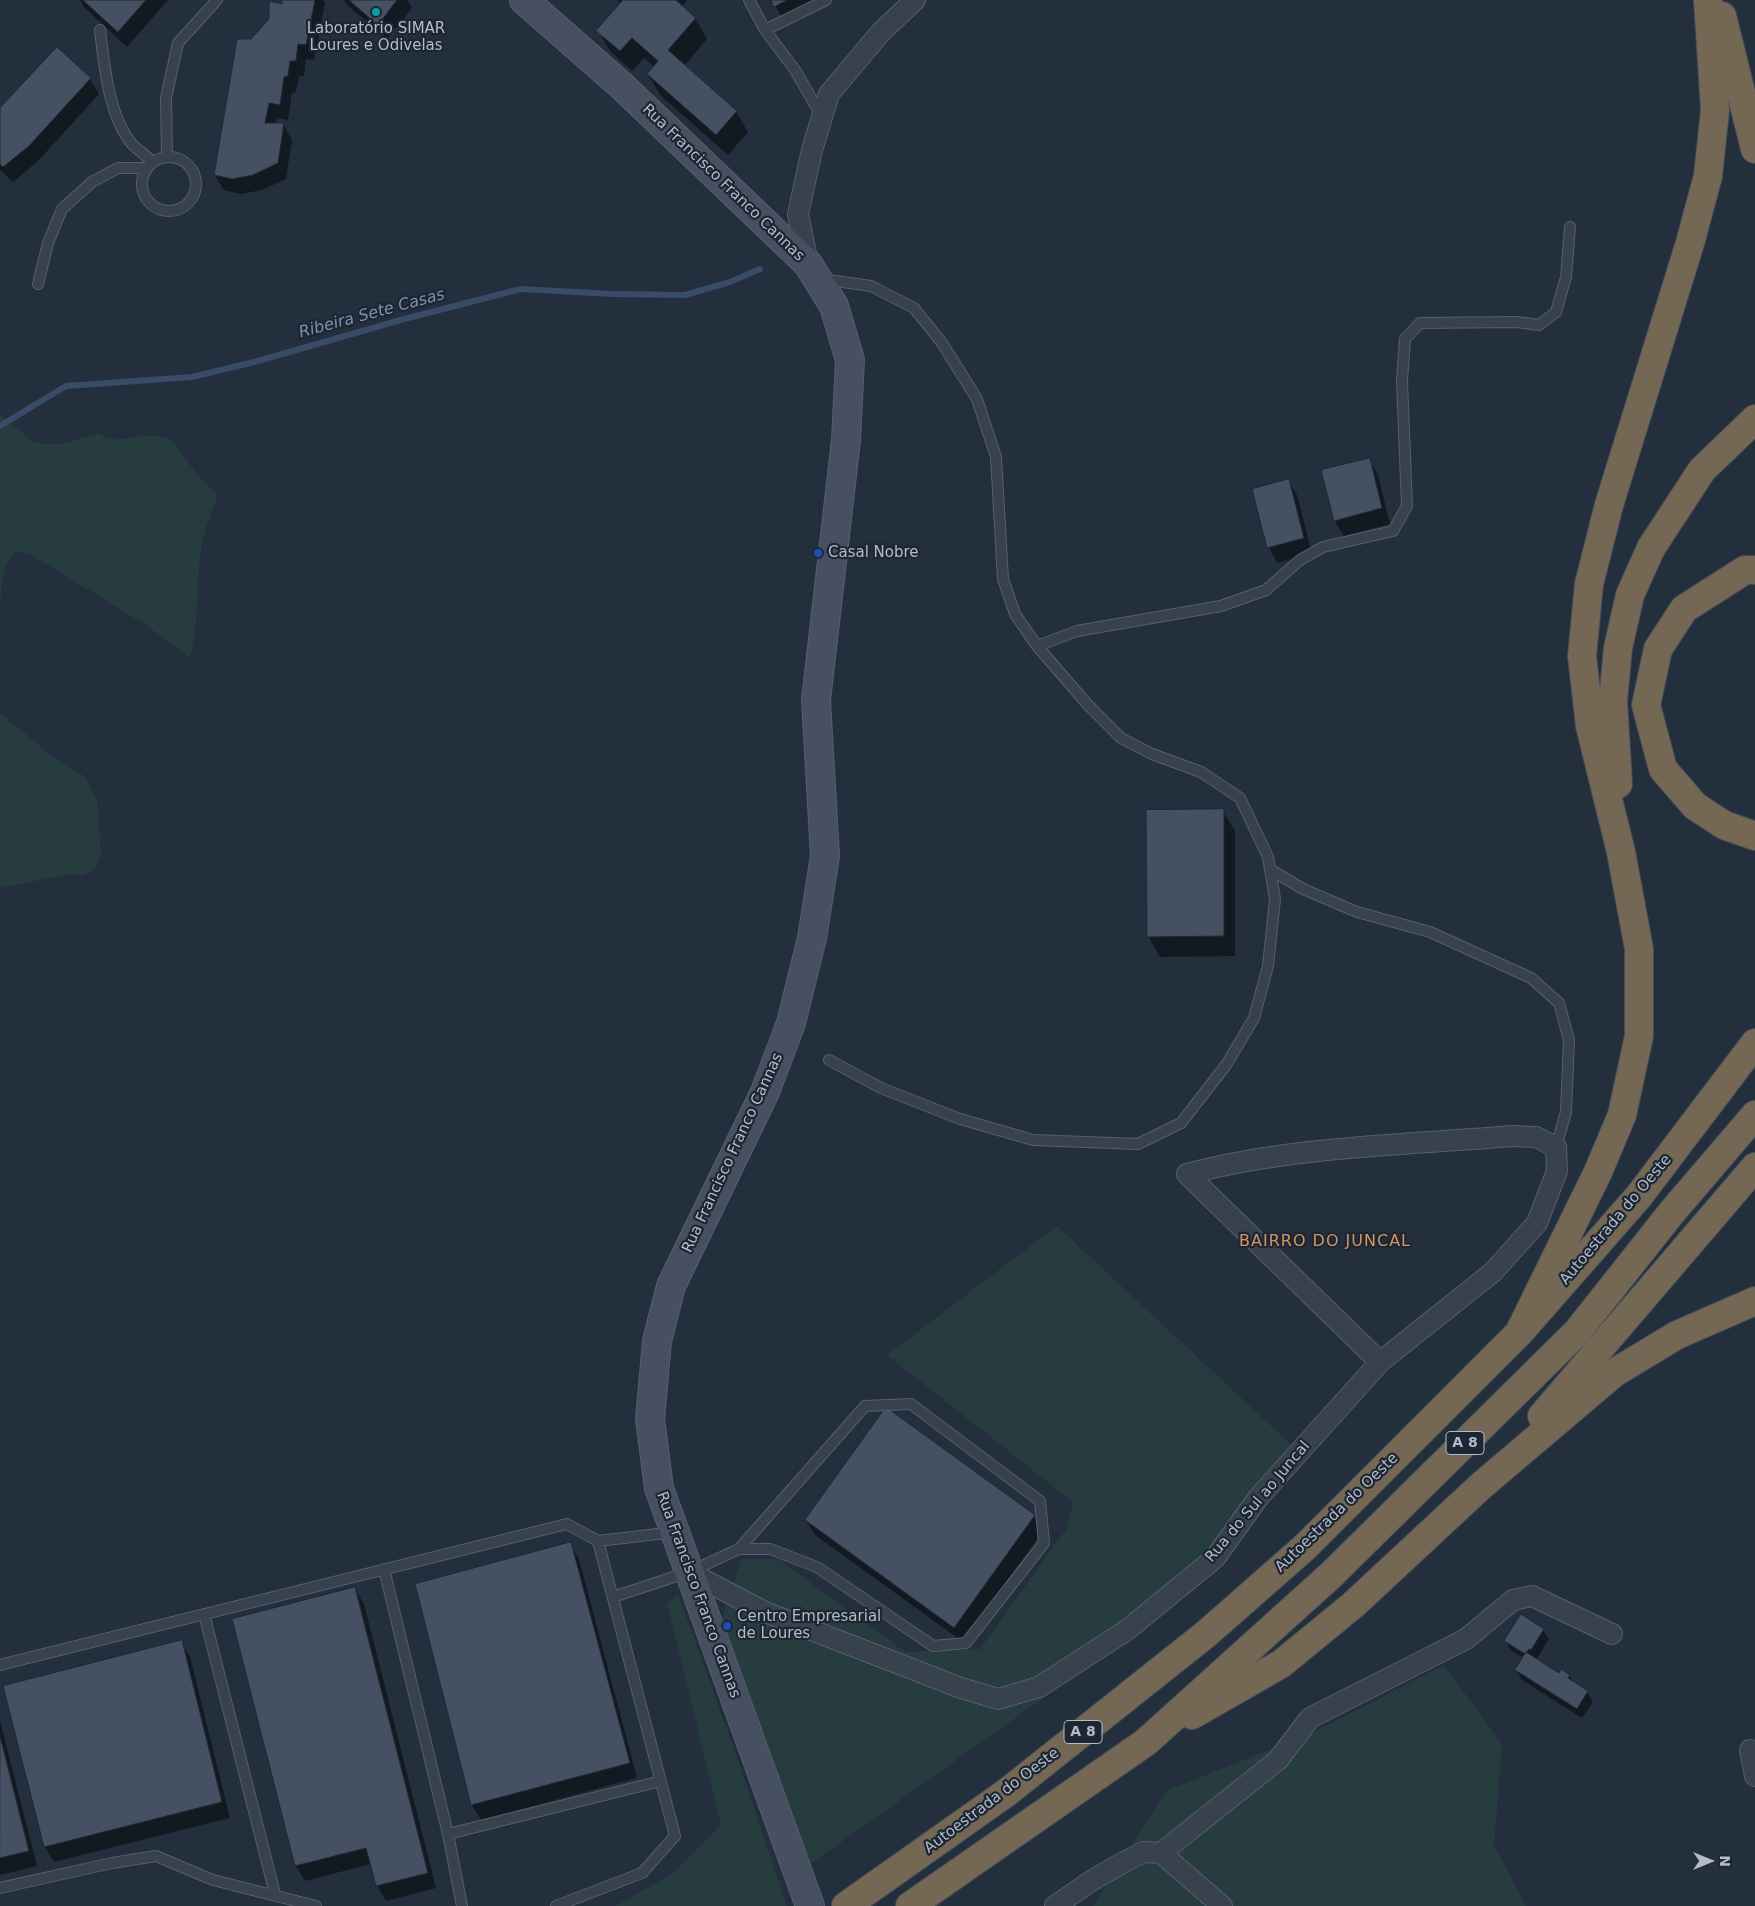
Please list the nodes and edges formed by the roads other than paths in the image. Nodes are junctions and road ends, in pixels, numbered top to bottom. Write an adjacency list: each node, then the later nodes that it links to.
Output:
1 (217, 0): 12 (lane)
2 (524, 0): 15 (street, Rua Francisco Franco Cannas)
3 (749, 0): 9 (lane)
4 (826, 0): 9 (lane)
5 (915, 0): 10 (street)
6 (1708, 0): 21 (highway)
7 (1718, 0): 11 (highway)
8 (100, 30): 13 (lane)
9 (765, 30): 10 (lane)
10 (822, 116): 15 (street)
11 (1755, 149)
12 (167, 156): 13 (lane); 13 (lane)
13 (149, 165): 16 (lane)
14 (1570, 227): 19 (lane)
15 (813, 271): 19 (lane); 32 (street, Rua Francisco Franco Cannas)
16 (38, 284)
17 (1755, 419): 21 (highway)
18 (1755, 570): 20 (highway)
19 (1036, 646): 22 (lane)
20 (1755, 836)
21 (1622, 852): 29 (highway)
22 (1270, 870): 24 (lane); 26 (lane)
23 (1755, 1043): 29 (highway, Autoestrada do Oeste / A 8)
24 (829, 1060)
25 (1755, 1115): 41 (highway, A 8)
26 (1556, 1147): 30 (street, Rua do Sul ao Juncal); 30 (street)
27 (1755, 1167): 31 (highway)
28 (1755, 1301): 31 (highway)
29 (1519, 1333): 49 (highway, Autoestrada do Oeste / A 8)
30 (1380, 1362): 36 (street, Rua do Sul ao Juncal)
31 (1482, 1485): 41 (highway)
32 (675, 1532): 33 (lane); 36 (street, Rua Francisco Franco Cannas)
33 (598, 1541): 35 (lane); 37 (lane)
34 (739, 1549): 34 (lane); 36 (lane)
35 (384, 1569): 38 (lane); 45 (lane)
36 (689, 1572): 37 (lane); 53 (street, Rua Francisco Franco Cannas)
37 (613, 1597): 44 (lane)
38 (204, 1614): 40 (lane); 48 (lane)
39 (1612, 1634): 46 (street)
40 (0, 1665)
41 (1146, 1742): 54 (highway, A 8)
42 (1750, 1750): 43 (street)
43 (1755, 1776)
44 (661, 1781): 45 (lane); 52 (lane)
45 (448, 1834): 51 (lane)
46 (1160, 1853): 55 (street); 56 (street)
47 (0, 1888): 48 (lane)
48 (275, 1894): 50 (lane)
49 (848, 1905)
50 (316, 1906)
51 (462, 1906)
52 (556, 1906)
53 (810, 1906)
54 (910, 1906)
55 (1055, 1906)
56 (1222, 1906)

